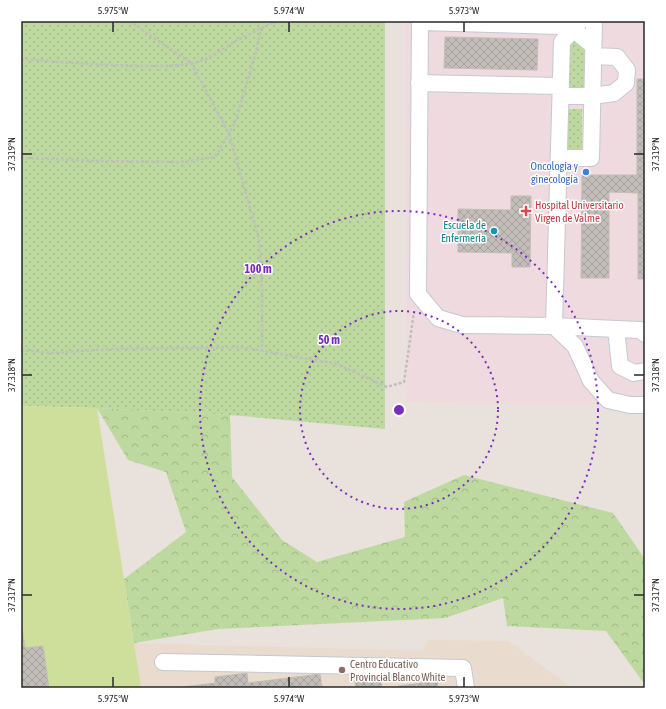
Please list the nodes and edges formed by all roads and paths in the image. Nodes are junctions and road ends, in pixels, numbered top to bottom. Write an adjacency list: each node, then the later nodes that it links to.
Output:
1 (129, 21): 9 (path)
2 (279, 21): 6 (path)
3 (420, 21): 5 (lane); 10 (lane)
4 (594, 21): 7 (lane)
5 (576, 25): 7 (lane); 11 (lane)
6 (261, 28): 9 (path); 13 (path)
7 (593, 51): 12 (lane); 12 (lane)
8 (21, 61): 9 (path)
9 (190, 63): 13 (path)
10 (419, 83): 11 (lane); 16 (lane)
11 (561, 91): 12 (lane); 15 (lane)
12 (592, 96): 15 (lane)
13 (229, 134): 14 (path); 21 (path)
14 (21, 158)
15 (559, 158): 17 (lane)
16 (418, 294): 17 (lane); 21 (path)
17 (554, 326): 18 (lane); 23 (lane)
18 (616, 329): 19 (lane); 22 (lane)
19 (645, 334)
20 (21, 350): 21 (path)
21 (262, 351)
22 (645, 371)
23 (645, 405)
24 (162, 662): 25 (lane)
25 (466, 688)

